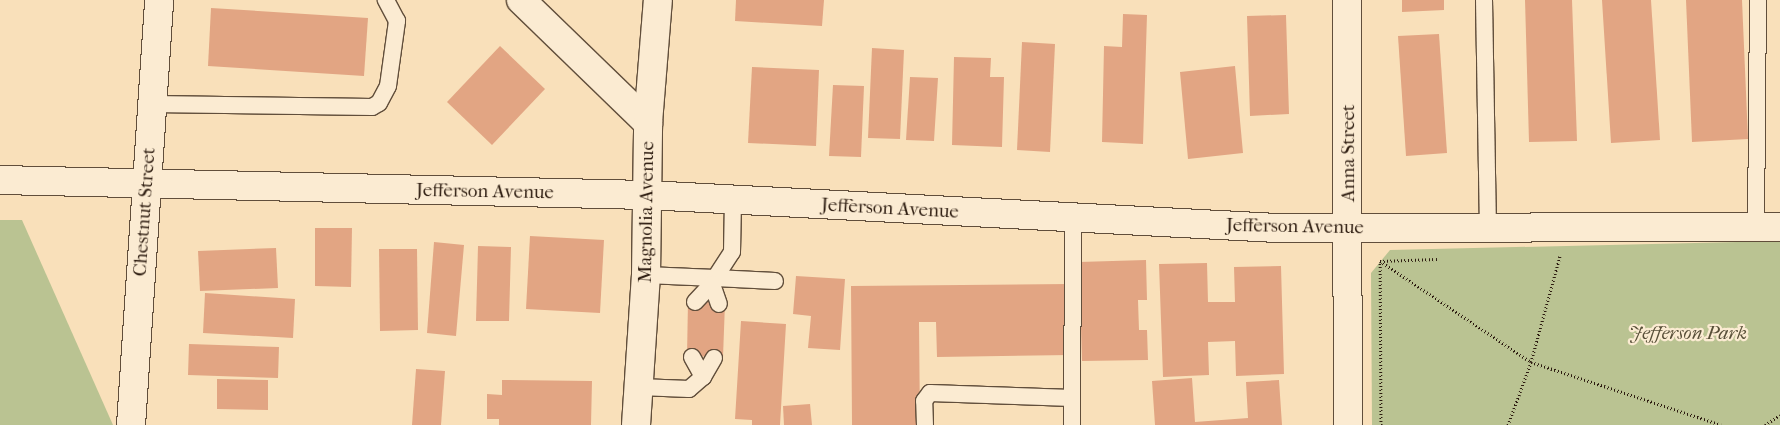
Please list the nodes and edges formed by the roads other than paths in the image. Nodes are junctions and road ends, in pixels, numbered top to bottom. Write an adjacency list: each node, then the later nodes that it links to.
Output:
1 (159, 0): 8 (street, Chestnut Street)
2 (386, 0): 8 (lane)
3 (520, 0): 9 (street)
4 (658, 0): 9 (street, Magnolia Avenue)
5 (1347, 0): 17 (street, Anna Street)
6 (1484, 0): 16 (lane)
7 (1758, 0): 15 (lane)
8 (152, 104): 11 (street, Chestnut Street)
9 (648, 123): 12 (street, Magnolia Avenue)
10 (0, 180): 11 (street, Jefferson Avenue)
11 (146, 185): 12 (street, Jefferson Avenue); 28 (street, Chestnut Street)
12 (648, 195): 13 (street, Jefferson Avenue); 18 (street, Magnolia Avenue)
13 (733, 200): 14 (street, Jefferson Avenue); 19 (lane)
14 (1073, 218): 17 (street, Jefferson Avenue); 27 (lane)
15 (1768, 227): 16 (street, Jefferson Avenue)
16 (1488, 228): 17 (street, Jefferson Avenue)
17 (1349, 229): 32 (street, Anna Street)
18 (646, 275): 19 (lane); 26 (street, Magnolia Avenue)
19 (713, 281): 20 (lane); 21 (lane); 22 (lane)
20 (775, 281)
21 (695, 302)
22 (719, 304)
23 (692, 357): 25 (lane)
24 (714, 358): 25 (lane)
25 (703, 377): 26 (lane)
26 (639, 387): 29 (street, Magnolia Avenue)
27 (1072, 398): 30 (lane); 31 (lane)
28 (131, 425)
29 (636, 425)
30 (925, 425)
31 (1072, 425)
32 (1348, 425)

